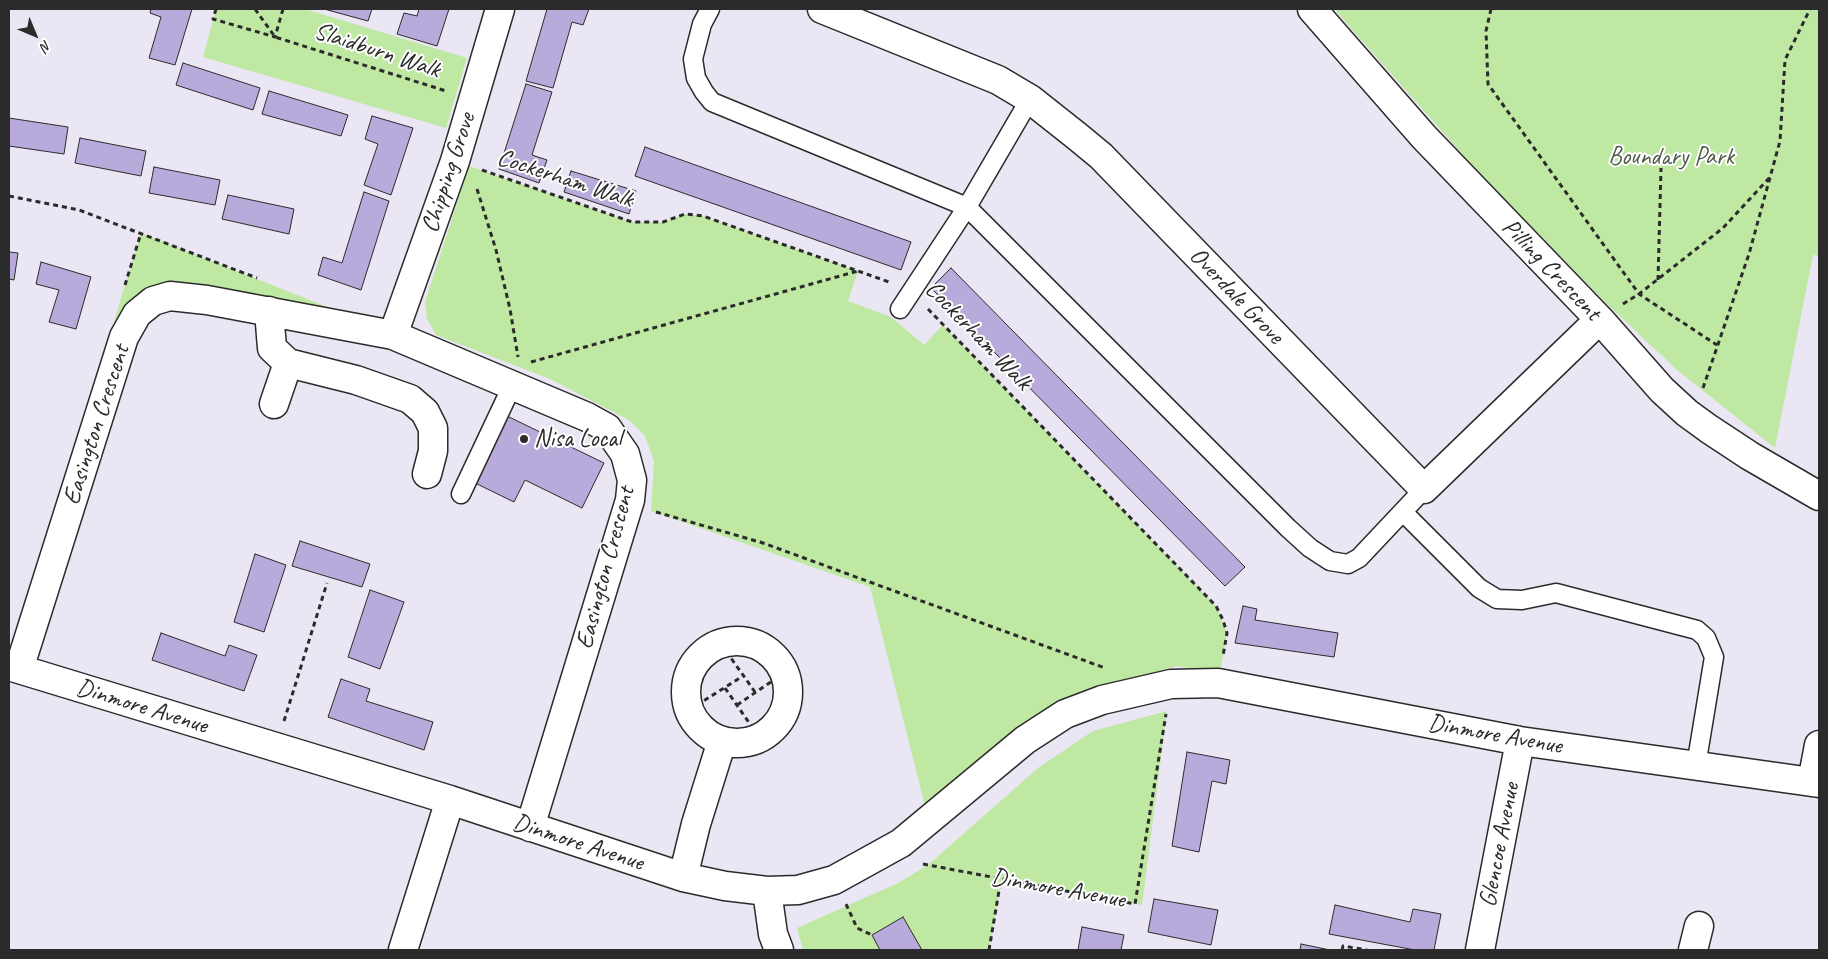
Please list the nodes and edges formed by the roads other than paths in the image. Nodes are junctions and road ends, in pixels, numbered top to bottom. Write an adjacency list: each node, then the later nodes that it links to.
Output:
1 (500, 9): 10 (street, Chipping Grove)
2 (710, 9): 6 (lane)
3 (822, 9): 5 (street, Overdale Grove)
4 (1312, 9): 9 (street, Pilling Crescent)
5 (1030, 99): 6 (lane); 15 (street, Overdale Grove)
6 (966, 207): 7 (lane); 18 (lane)
7 (900, 309)
8 (269, 312): 10 (street, Easington Crescent); 11 (street); 19 (street, Easington Crescent)
9 (1600, 321): 15 (street); 17 (street, Pilling Crescent)
10 (393, 335): 12 (street, Easington Crescent)
11 (288, 363): 13 (street); 14 (street)
12 (512, 386): 16 (lane); 26 (street, Easington Crescent)
13 (274, 404)
14 (427, 474)
15 (1424, 489): 18 (lane)
16 (461, 494)
17 (1819, 496)
18 (1403, 512): 23 (lane)
19 (14, 668): 25 (street, Dinmore Avenue)
20 (722, 741): 20 (street); 27 (street)
21 (1520, 741): 23 (street, Dinmore Avenue); 28 (street, Dinmore Avenue); 31 (street, Glencoe Avenue)
22 (1819, 745): 24 (street)
23 (1696, 766): 24 (street, Dinmore Avenue)
24 (1816, 783)
25 (450, 800): 26 (street, Dinmore Avenue); 29 (street)
26 (530, 827): 27 (street, Dinmore Avenue)
27 (683, 877): 28 (street, Dinmore Avenue)
28 (767, 891): 30 (street)
29 (403, 950)
30 (779, 950)
31 (1480, 950)

